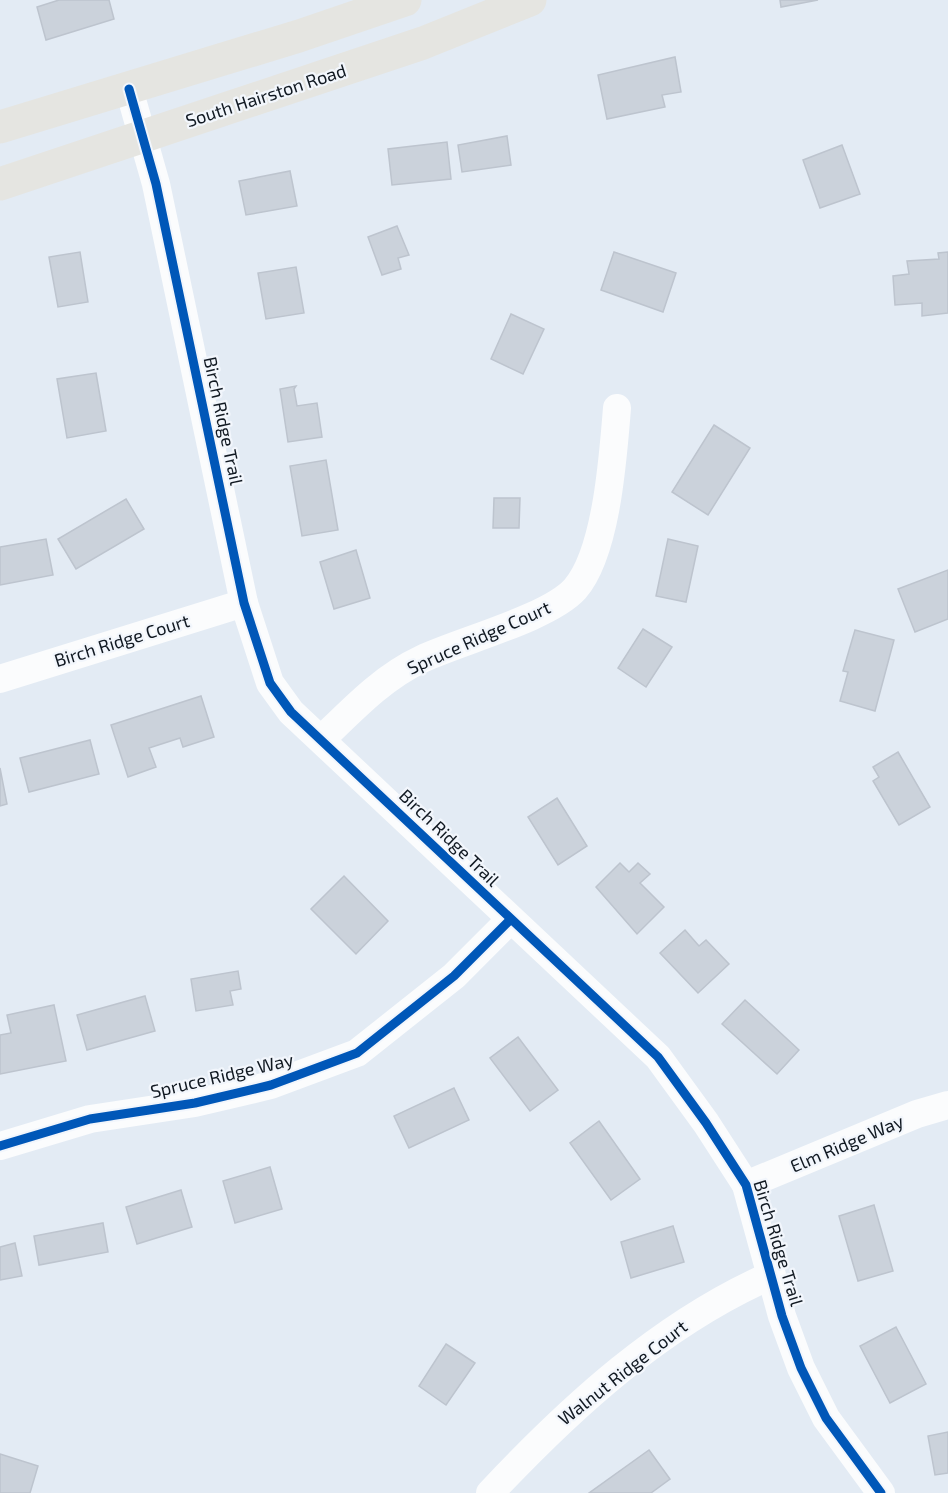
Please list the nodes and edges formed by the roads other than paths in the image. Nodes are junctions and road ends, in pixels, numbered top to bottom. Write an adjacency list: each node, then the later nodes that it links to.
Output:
1 (530, 0): 5 (main road, South Hairston Road)
2 (391, 3): 3 (main road)
3 (129, 89): 4 (main road); 5 (street, Birch Ridge Trail)
4 (0, 127)
5 (144, 138): 6 (main road, South Hairston Road); 8 (street, Birch Ridge Trail)
6 (0, 184)
7 (617, 408): 10 (street, Spruce Ridge Court)
8 (244, 603): 9 (street, Birch Ridge Court); 10 (street, Birch Ridge Trail)
9 (0, 678)
10 (322, 739): 11 (street, Birch Ridge Trail)
11 (510, 921): 13 (street, Spruce Ridge Way); 14 (street, Birch Ridge Trail)
12 (948, 1105): 14 (street, Elm Ridge Way)
13 (0, 1146)
14 (746, 1185): 15 (street, Birch Ridge Trail)
15 (772, 1275): 16 (street, Walnut Ridge Court); 17 (street, Birch Ridge Trail)
16 (490, 1493)
17 (881, 1493)

